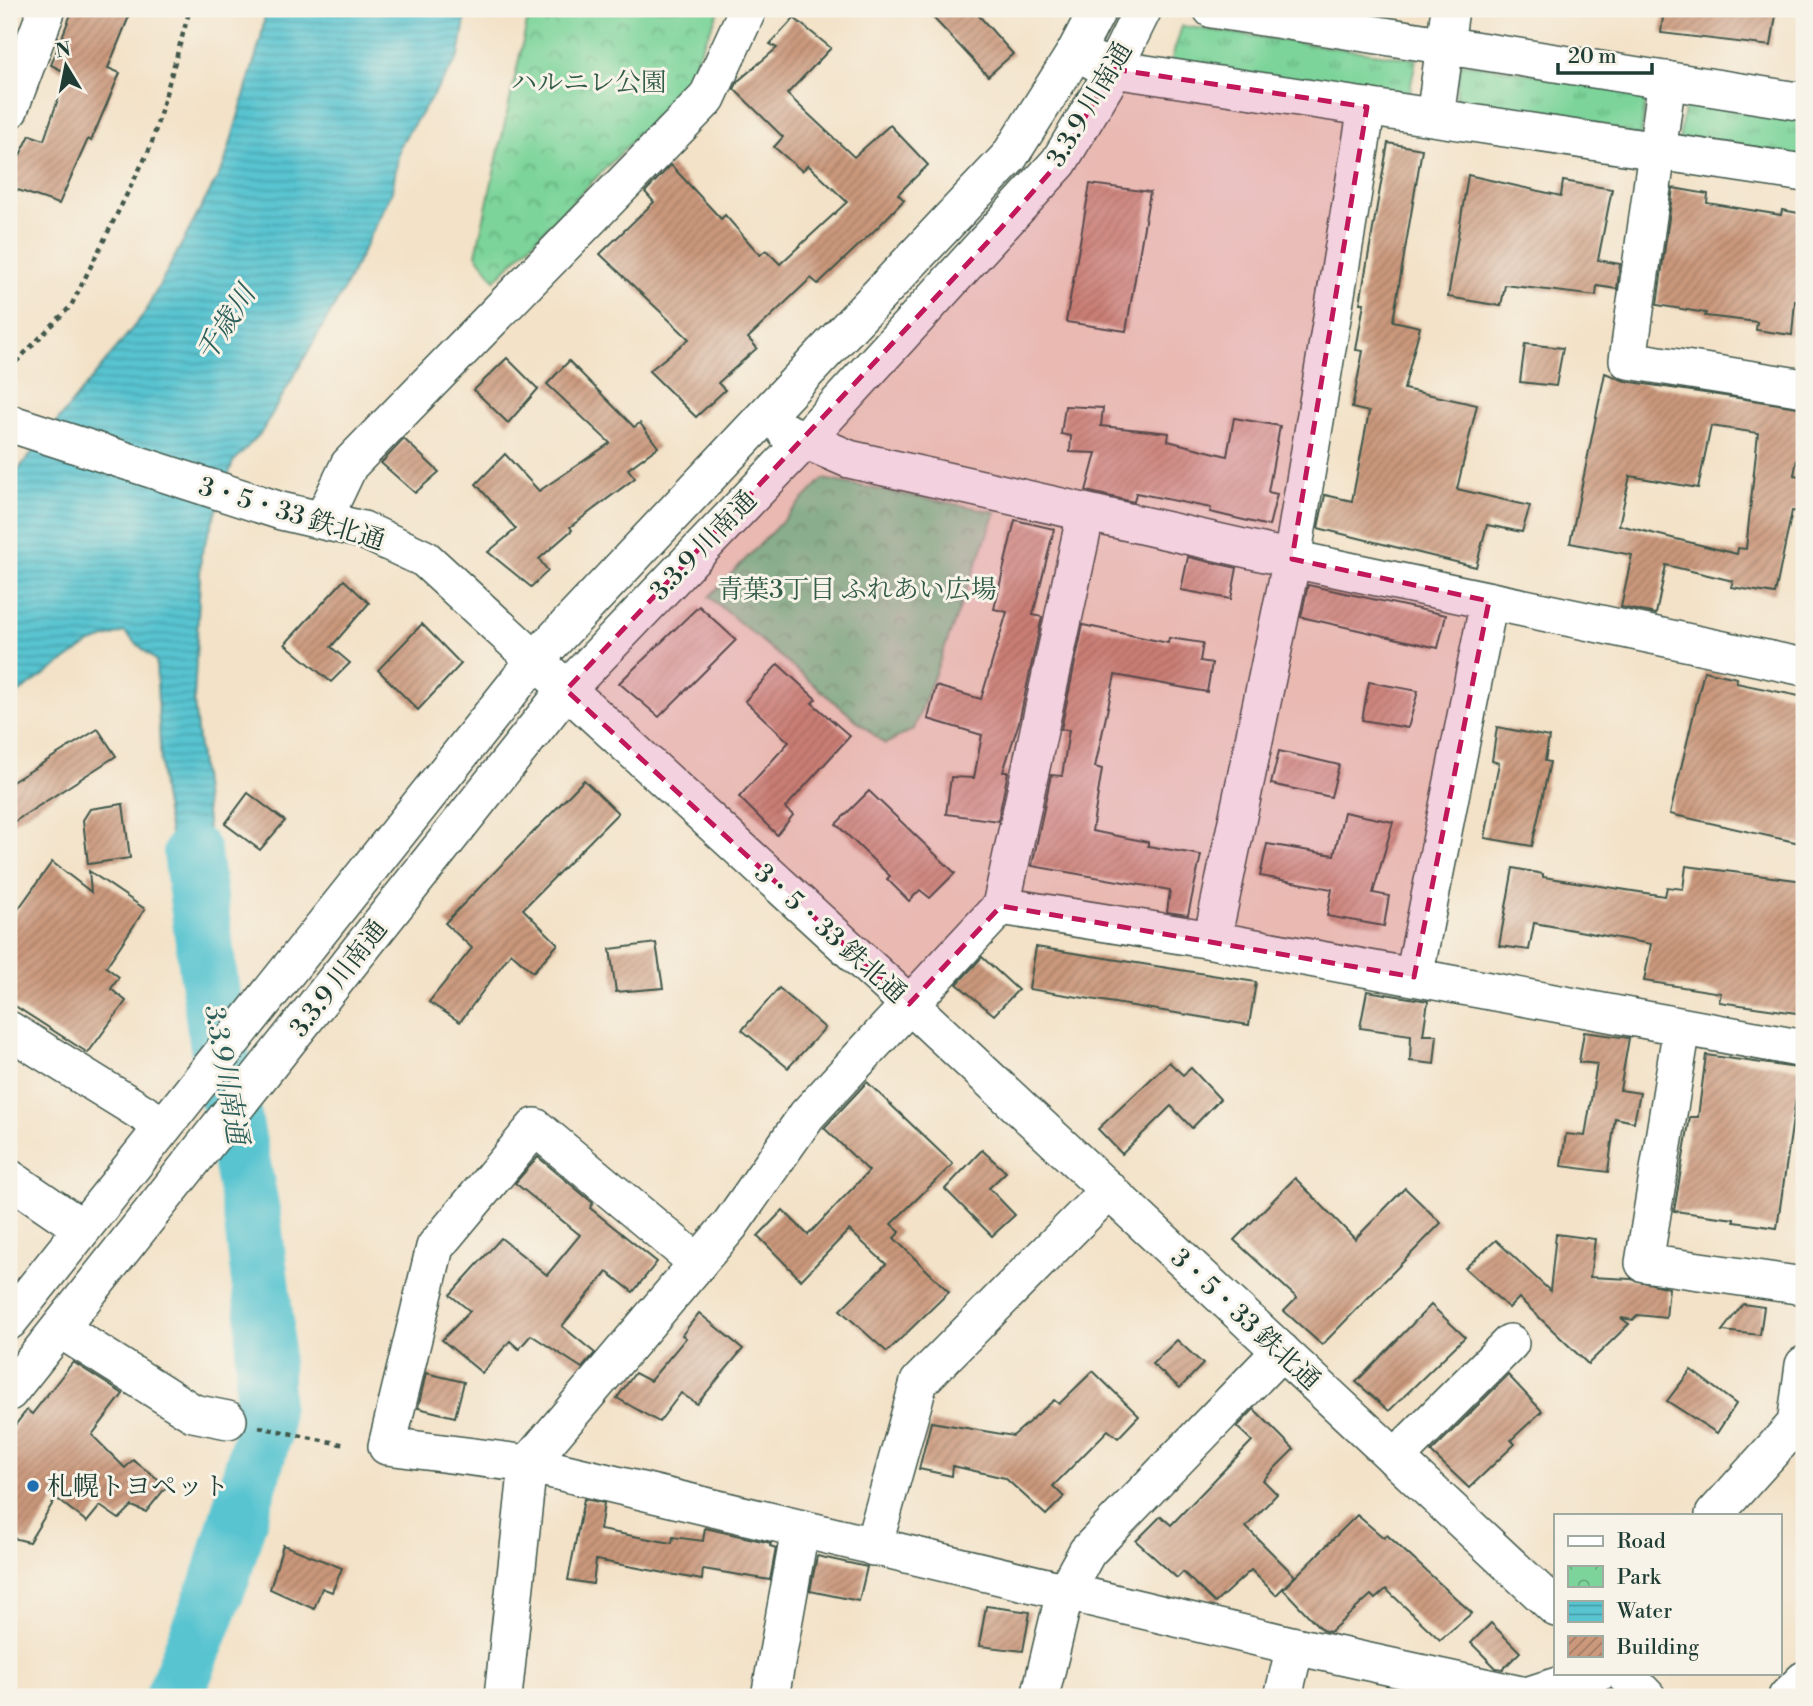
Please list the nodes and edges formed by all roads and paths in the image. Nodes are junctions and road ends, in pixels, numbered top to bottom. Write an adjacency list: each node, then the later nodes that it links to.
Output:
1 (47, 9): 12 (street)
2 (190, 9): 18 (path)
3 (748, 9): 24 (street)
4 (1098, 9): 9 (street, 3.3.9 川南通)
5 (1143, 9): 10 (street, 3.3.9 川南通)
6 (1212, 9): 8 (street)
7 (1450, 9): 8 (street)
8 (1445, 45): 11 (street); 15 (street)
9 (1075, 53): 10 (street); 20 (street, 3.3.9 川南通)
10 (1113, 69): 14 (street); 22 (street, 3.3.9 川南通)
11 (1667, 80): 13 (street); 16 (street)
12 (10, 99)
13 (1804, 102)
14 (1367, 107): 15 (street); 25 (street)
15 (1435, 117): 16 (street)
16 (1658, 151): 17 (street); 19 (street)
17 (1804, 173)
18 (9, 369)
19 (1804, 388)
20 (759, 423): 22 (street); 27 (street, 3.3.9 川南通)
21 (9, 424): 24 (street, 3・5・33 鉄北通)
22 (806, 439): 23 (street); 29 (street, 3.3.9 川南通)
23 (1086, 513): 25 (street); 30 (street)
24 (323, 520): 27 (street, 3・5・33 鉄北通)
25 (1292, 559): 26 (street); 31 (street)
26 (1489, 600): 28 (street); 32 (street)
27 (536, 659): 29 (street, 3・5・33 鉄北通); 37 (street, 3.3.9 川南通)
28 (1804, 667)
29 (566, 690): 33 (street, 3・5・33 鉄北通); 44 (street, 3.3.9 川南通)
30 (1001, 906): 31 (street); 33 (street)
31 (1212, 940): 32 (street)
32 (1414, 977): 34 (street)
33 (909, 1004): 39 (street, 3・5・33 鉄北通); 41 (street)
34 (1682, 1027): 36 (street); 42 (street)
35 (9, 1030): 37 (street)
36 (1804, 1049)
37 (164, 1126): 40 (street)
38 (9, 1178): 40 (street)
39 (1109, 1190): 46 (street, 3・5・33 鉄北通); 56 (street)
40 (82, 1228): 43 (street)
41 (698, 1262): 53 (street); 53 (street)
42 (1804, 1286)
43 (9, 1321)
44 (60, 1329): 48 (street); 49 (street)
45 (1510, 1343): 52 (street)
46 (1281, 1351): 52 (street, 3・5・33 鉄北通); 57 (street)
47 (1804, 1365): 50 (street)
48 (9, 1392)
49 (228, 1420): 51 (path)
50 (1800, 1422): 54 (street)
51 (346, 1445)
52 (1395, 1458): 58 (street, 3・5・33 鉄北通)
53 (528, 1464): 55 (street); 63 (street)
54 (1715, 1514)
55 (800, 1530): 56 (street); 64 (street)
56 (873, 1547): 57 (street)
57 (1065, 1592): 59 (street); 65 (street)
58 (1554, 1606)
59 (1295, 1646): 62 (street); 66 (street)
60 (1625, 1674): 67 (street)
61 (1804, 1680): 68 (street)
62 (1575, 1685)
63 (503, 1697)
64 (770, 1697)
65 (1040, 1697)
66 (1283, 1697)
67 (1647, 1697)
68 (1787, 1697)

